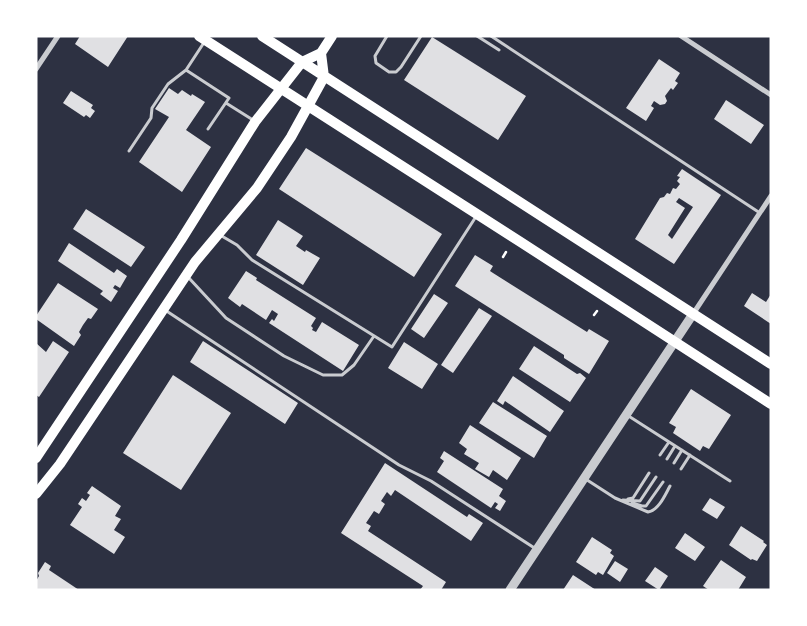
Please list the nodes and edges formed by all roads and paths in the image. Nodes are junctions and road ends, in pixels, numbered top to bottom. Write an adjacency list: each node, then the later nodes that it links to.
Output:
1 (58, 36): 13 (street)
2 (262, 36): 12 (main road)
3 (332, 36): 11 (main road)
4 (387, 36): 5 (lane)
5 (421, 36)
6 (477, 36): 10 (lane)
7 (490, 36): 24 (lane)
8 (681, 36): 17 (street)
9 (202, 38): 14 (lane); 16 (main road)
10 (499, 50)
11 (321, 53): 12 (main road); 15 (main road)
12 (302, 62): 15 (main road); 16 (main road)
13 (36, 69)
14 (186, 70): 18 (lane); 22 (lane)
15 (324, 77): 19 (main road); 32 (main road)
16 (280, 89): 19 (main road); 20 (main road)
17 (771, 95)
18 (226, 103): 20 (lane); 21 (lane)
19 (308, 106): 25 (main road); 26 (main road)
20 (255, 122): 44 (main road)
21 (208, 129)
22 (129, 151)
23 (771, 196): 24 (street)
24 (760, 213): 32 (street)
25 (477, 214): 34 (lane); 35 (main road)
26 (218, 234): 29 (main road); 34 (lane)
27 (506, 252): 28 (path)
28 (503, 256)
29 (186, 275): 30 (main road); 34 (lane)
30 (163, 309): 54 (main road); 56 (lane)
31 (597, 311): 33 (path)
32 (693, 314): 35 (street); 36 (main road)
33 (594, 315)
34 (374, 336)
35 (674, 342): 37 (main road); 38 (street)
36 (771, 364)
37 (771, 404)
38 (626, 414): 39 (lane); 50 (street)
39 (669, 442): 40 (lane); 42 (lane)
40 (675, 446): 41 (lane); 45 (lane)
41 (682, 450): 43 (lane); 46 (lane)
42 (660, 455)
43 (690, 455): 47 (lane); 51 (lane)
44 (36, 458)
45 (667, 459)
46 (674, 463)
47 (681, 469)
48 (649, 473): 55 (lane)
49 (656, 477): 55 (lane)
50 (584, 478): 55 (lane); 56 (street)
51 (730, 481)
52 (662, 482): 55 (lane)
53 (670, 486): 55 (lane)
54 (36, 494)
55 (615, 498)
56 (537, 549): 57 (street)
57 (510, 590)

